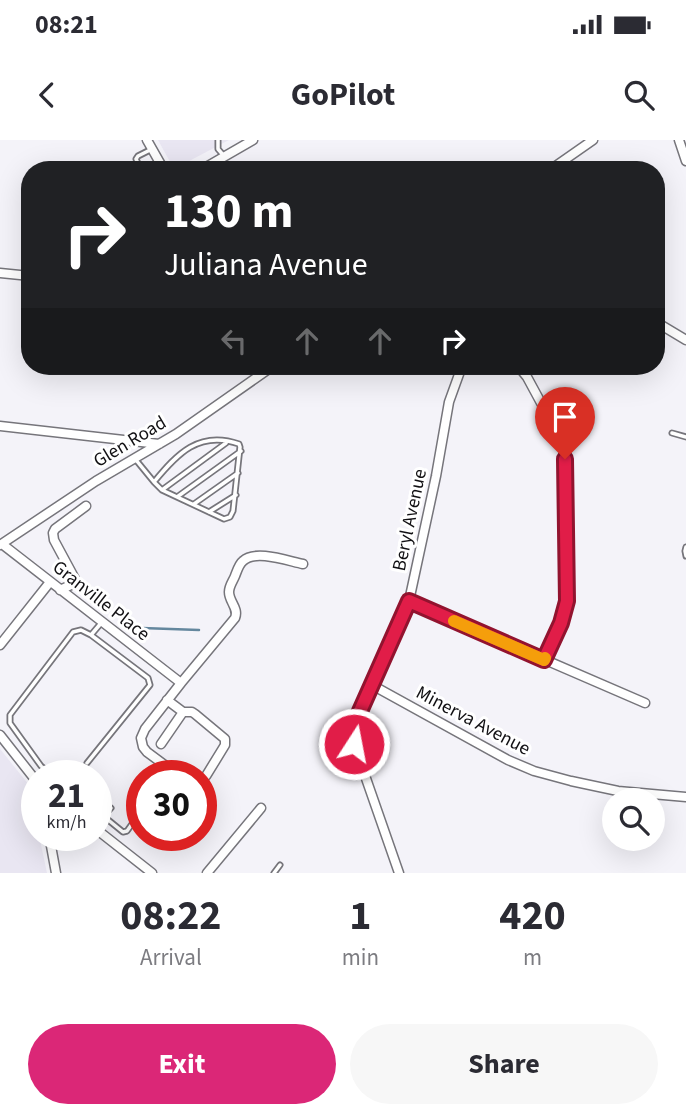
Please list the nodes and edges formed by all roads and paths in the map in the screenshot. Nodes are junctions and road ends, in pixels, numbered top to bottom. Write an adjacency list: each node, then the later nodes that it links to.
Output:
1 (147, 140): 6 (street)
2 (218, 140): 7 (lane)
3 (253, 140): 7 (street)
4 (593, 140): 11 (street)
5 (679, 140): 12 (street)
6 (152, 149): 8 (lane); 9 (street)
7 (223, 156): 10 (street)
8 (137, 161)
9 (159, 161)
10 (215, 161)
11 (563, 161)
12 (686, 161)
13 (0, 273): 14 (street)
14 (21, 275)
15 (665, 327): 16 (street)
16 (686, 341)
17 (260, 375): 24 (street, Glen Road)
18 (459, 375): 41 (street, Beryl Avenue)
19 (525, 375): 45 (street)
20 (0, 425): 24 (street)
21 (672, 433): 22 (lane)
22 (686, 438)
23 (228, 442): 25 (lane); 28 (lane); 29 (lane)
24 (159, 444): 26 (street, Glen Road)
25 (241, 451): 27 (lane); 31 (lane)
26 (135, 458): 28 (lane); 35 (street, Glen Road)
27 (238, 473): 30 (lane); 32 (lane)
28 (154, 482): 29 (lane)
29 (162, 490): 31 (lane)
30 (236, 495): 34 (lane); 34 (lane)
31 (176, 497): 32 (lane)
32 (193, 505): 34 (lane)
33 (86, 506): 40 (street)
34 (209, 512)
35 (1, 545): 39 (street, Granville Place)
36 (686, 547): 37 (lane)
37 (686, 556)
38 (303, 564): 46 (street)
39 (50, 582): 40 (street, Granville Place); 44 (street)
40 (60, 590): 42 (street, Granville Place)
41 (409, 601): 45 (street); 47 (street, Beryl Avenue)
42 (102, 622): 43 (lane); 46 (street, Granville Place)
43 (91, 635): 53 (lane); 54 (lane)
44 (0, 645)
45 (544, 660): 49 (street)
46 (181, 683): 48 (street)
47 (372, 685): 58 (street, Minerva Avenue); 67 (street, Beryl Avenue)
48 (167, 700): 50 (street); 55 (street)
49 (645, 703)
50 (183, 712): 52 (street); 56 (street)
51 (0, 735): 57 (street)
52 (161, 744)
53 (37, 760)
54 (89, 760)
55 (157, 760)
56 (216, 760)
57 (21, 762)
58 (686, 797)
59 (261, 808): 65 (street)
60 (112, 840): 64 (street)
61 (52, 851): 63 (street)
62 (280, 865): 66 (lane)
63 (56, 873)
64 (152, 873)
65 (207, 873)
66 (274, 873)
67 (399, 873)

